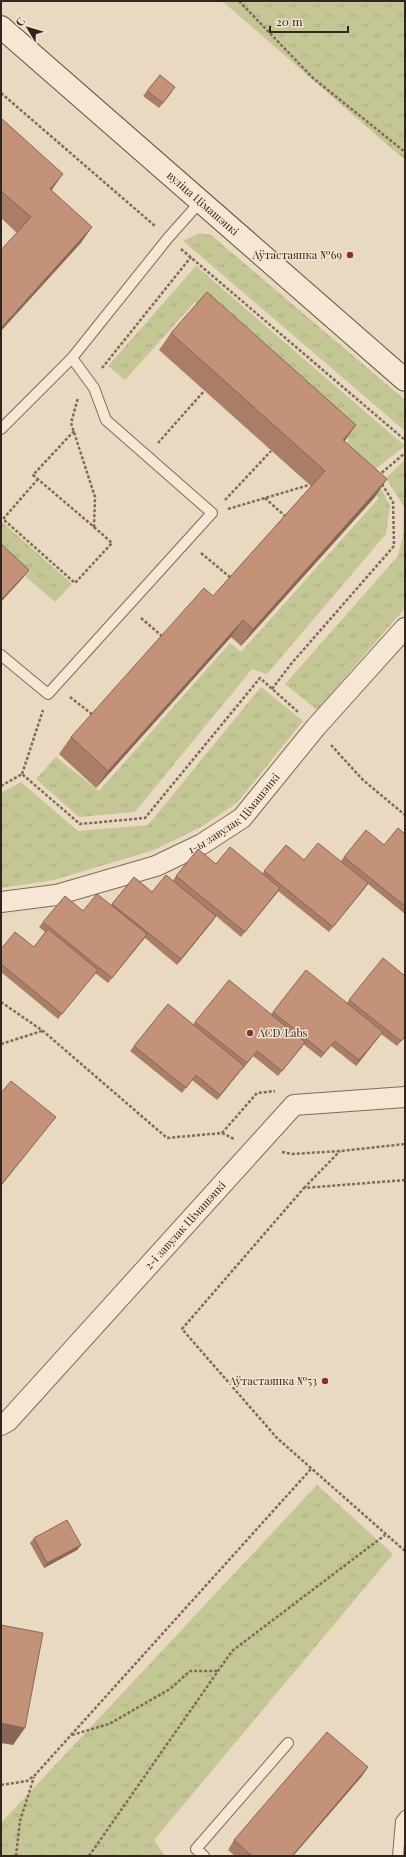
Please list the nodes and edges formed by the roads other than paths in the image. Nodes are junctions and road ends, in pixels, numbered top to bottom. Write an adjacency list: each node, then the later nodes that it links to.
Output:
1 (1, 27): 2 (main road, вуліца Цімашэнкі)
2 (200, 202): 3 (lane); 4 (main road, вуліца Цімашэнкі)
3 (72, 358): 5 (lane); 7 (lane)
4 (405, 380)
5 (1, 429)
6 (405, 628): 8 (street, 1-ы завулак Цімашэнкі)
7 (1, 655)
8 (1, 902)
9 (405, 1097): 10 (street, 2-і завулак Цімашэнкі)
10 (1, 1425)
11 (288, 1743): 13 (lane)
12 (405, 1816): 14 (lane)
13 (204, 1856)
14 (398, 1856)

